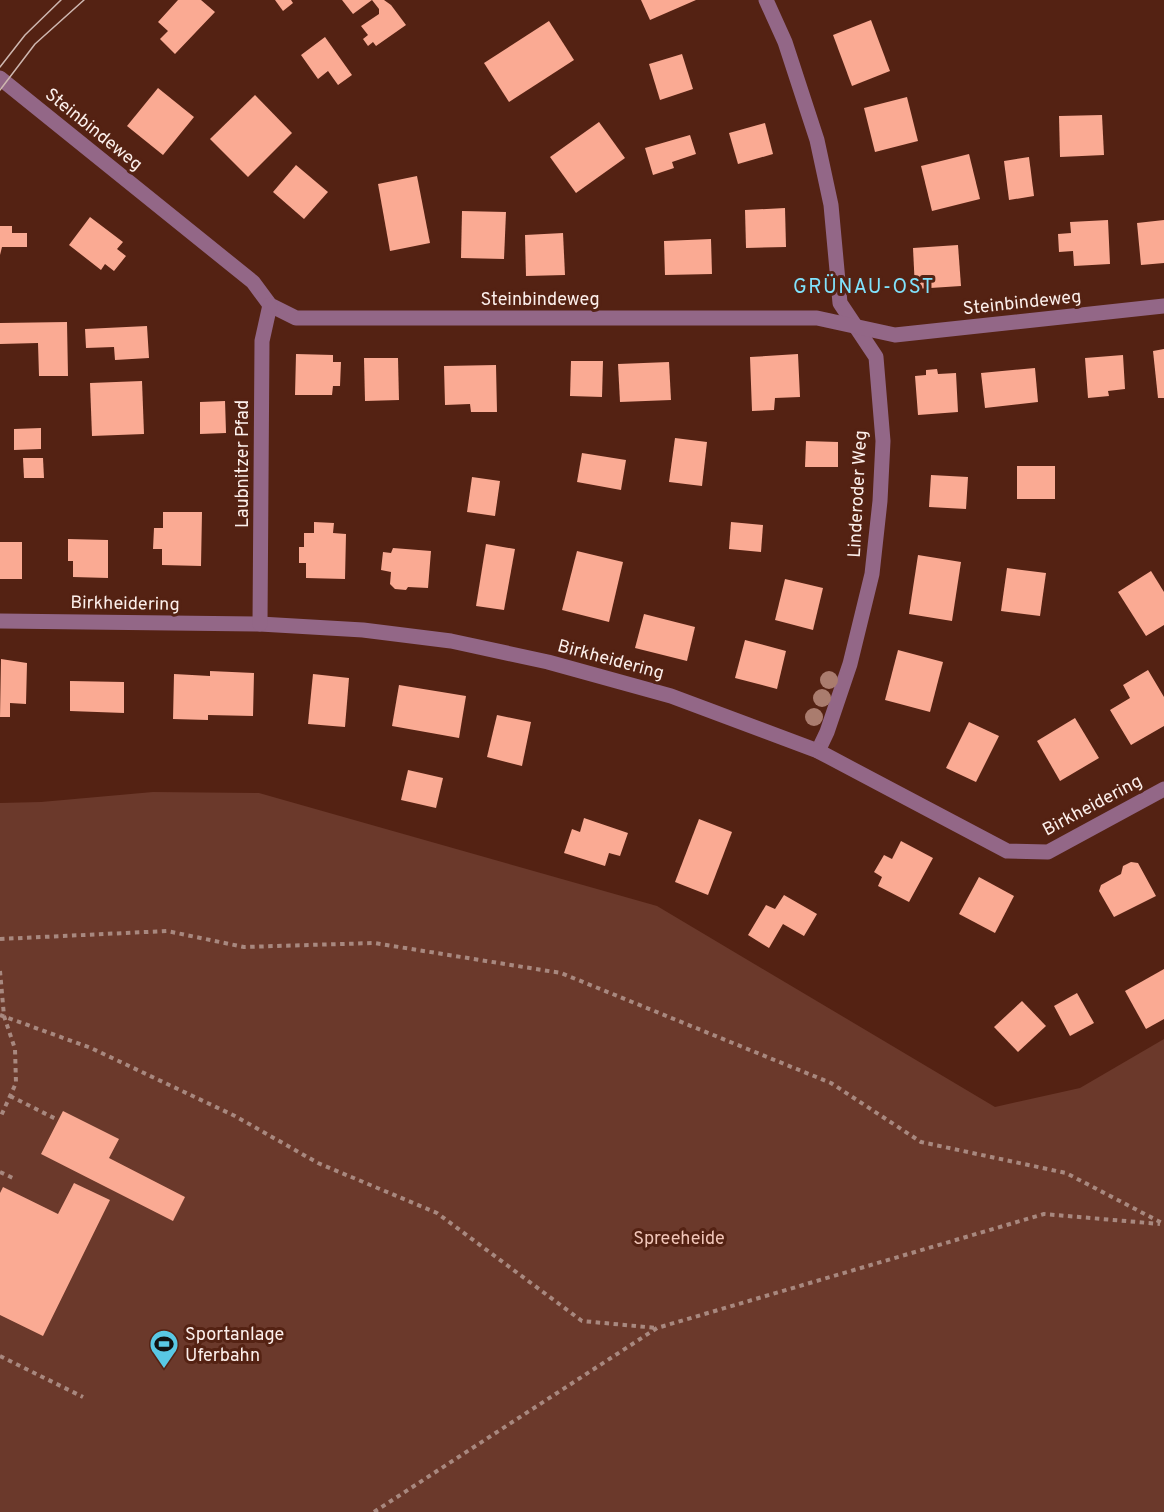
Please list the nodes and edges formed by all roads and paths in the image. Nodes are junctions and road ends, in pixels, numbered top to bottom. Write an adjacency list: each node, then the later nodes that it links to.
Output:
1 (766, 0): 5 (street, Linderoder Weg)
2 (0, 78): 3 (street, Steinbindeweg)
3 (270, 305): 5 (street, Steinbindeweg); 7 (street, Laubnitzer Pfad)
4 (1164, 306): 5 (street, Steinbindeweg)
5 (855, 326): 8 (street, Linderoder Weg)
6 (0, 621): 7 (street, Birkheidering)
7 (260, 624): 8 (street, Birkheidering)
8 (818, 751): 9 (street, Birkheidering)
9 (1164, 789)
10 (0, 939): 18 (path)
11 (0, 971): 12 (path)
12 (2, 1016): 13 (path); 19 (path)
13 (10, 1096): 14 (path); 15 (path)
14 (0, 1118)
15 (58, 1120)
16 (0, 1172): 17 (path)
17 (15, 1179)
18 (1164, 1225): 19 (path)
19 (657, 1328): 22 (path)
20 (0, 1356): 21 (path)
21 (83, 1397)
22 (374, 1512)

